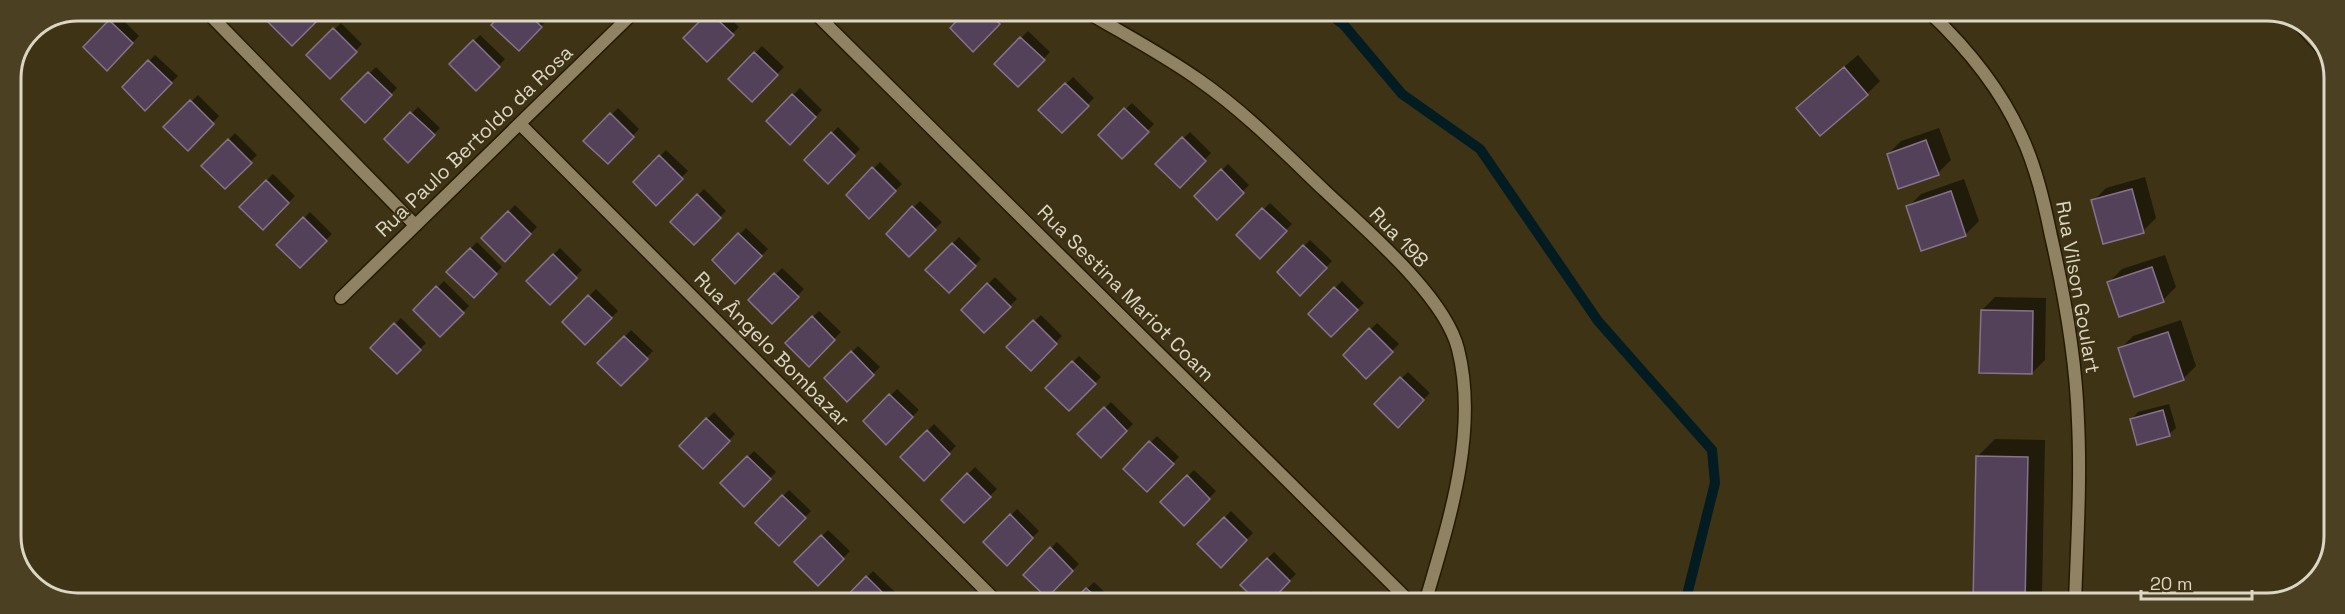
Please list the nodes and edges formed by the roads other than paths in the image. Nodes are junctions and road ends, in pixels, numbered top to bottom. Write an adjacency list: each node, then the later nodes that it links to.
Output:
1 (216, 21): 7 (street)
2 (625, 21): 6 (street, Rua Paulo Bertoldo da Rosa)
3 (823, 21): 10 (street, Rua Sestina Mariot Coam)
4 (1102, 21): 11 (street, Rua 198)
5 (1938, 21): 12 (street, Rua Vilson Goulart)
6 (520, 124): 7 (street, Rua Paulo Bertoldo da Rosa); 9 (street, Rua Ângelo Bombazar)
7 (415, 225): 8 (street, Rua Paulo Bertoldo da Rosa)
8 (341, 298)
9 (988, 593)
10 (1401, 593)
11 (1428, 593)
12 (2075, 593)

